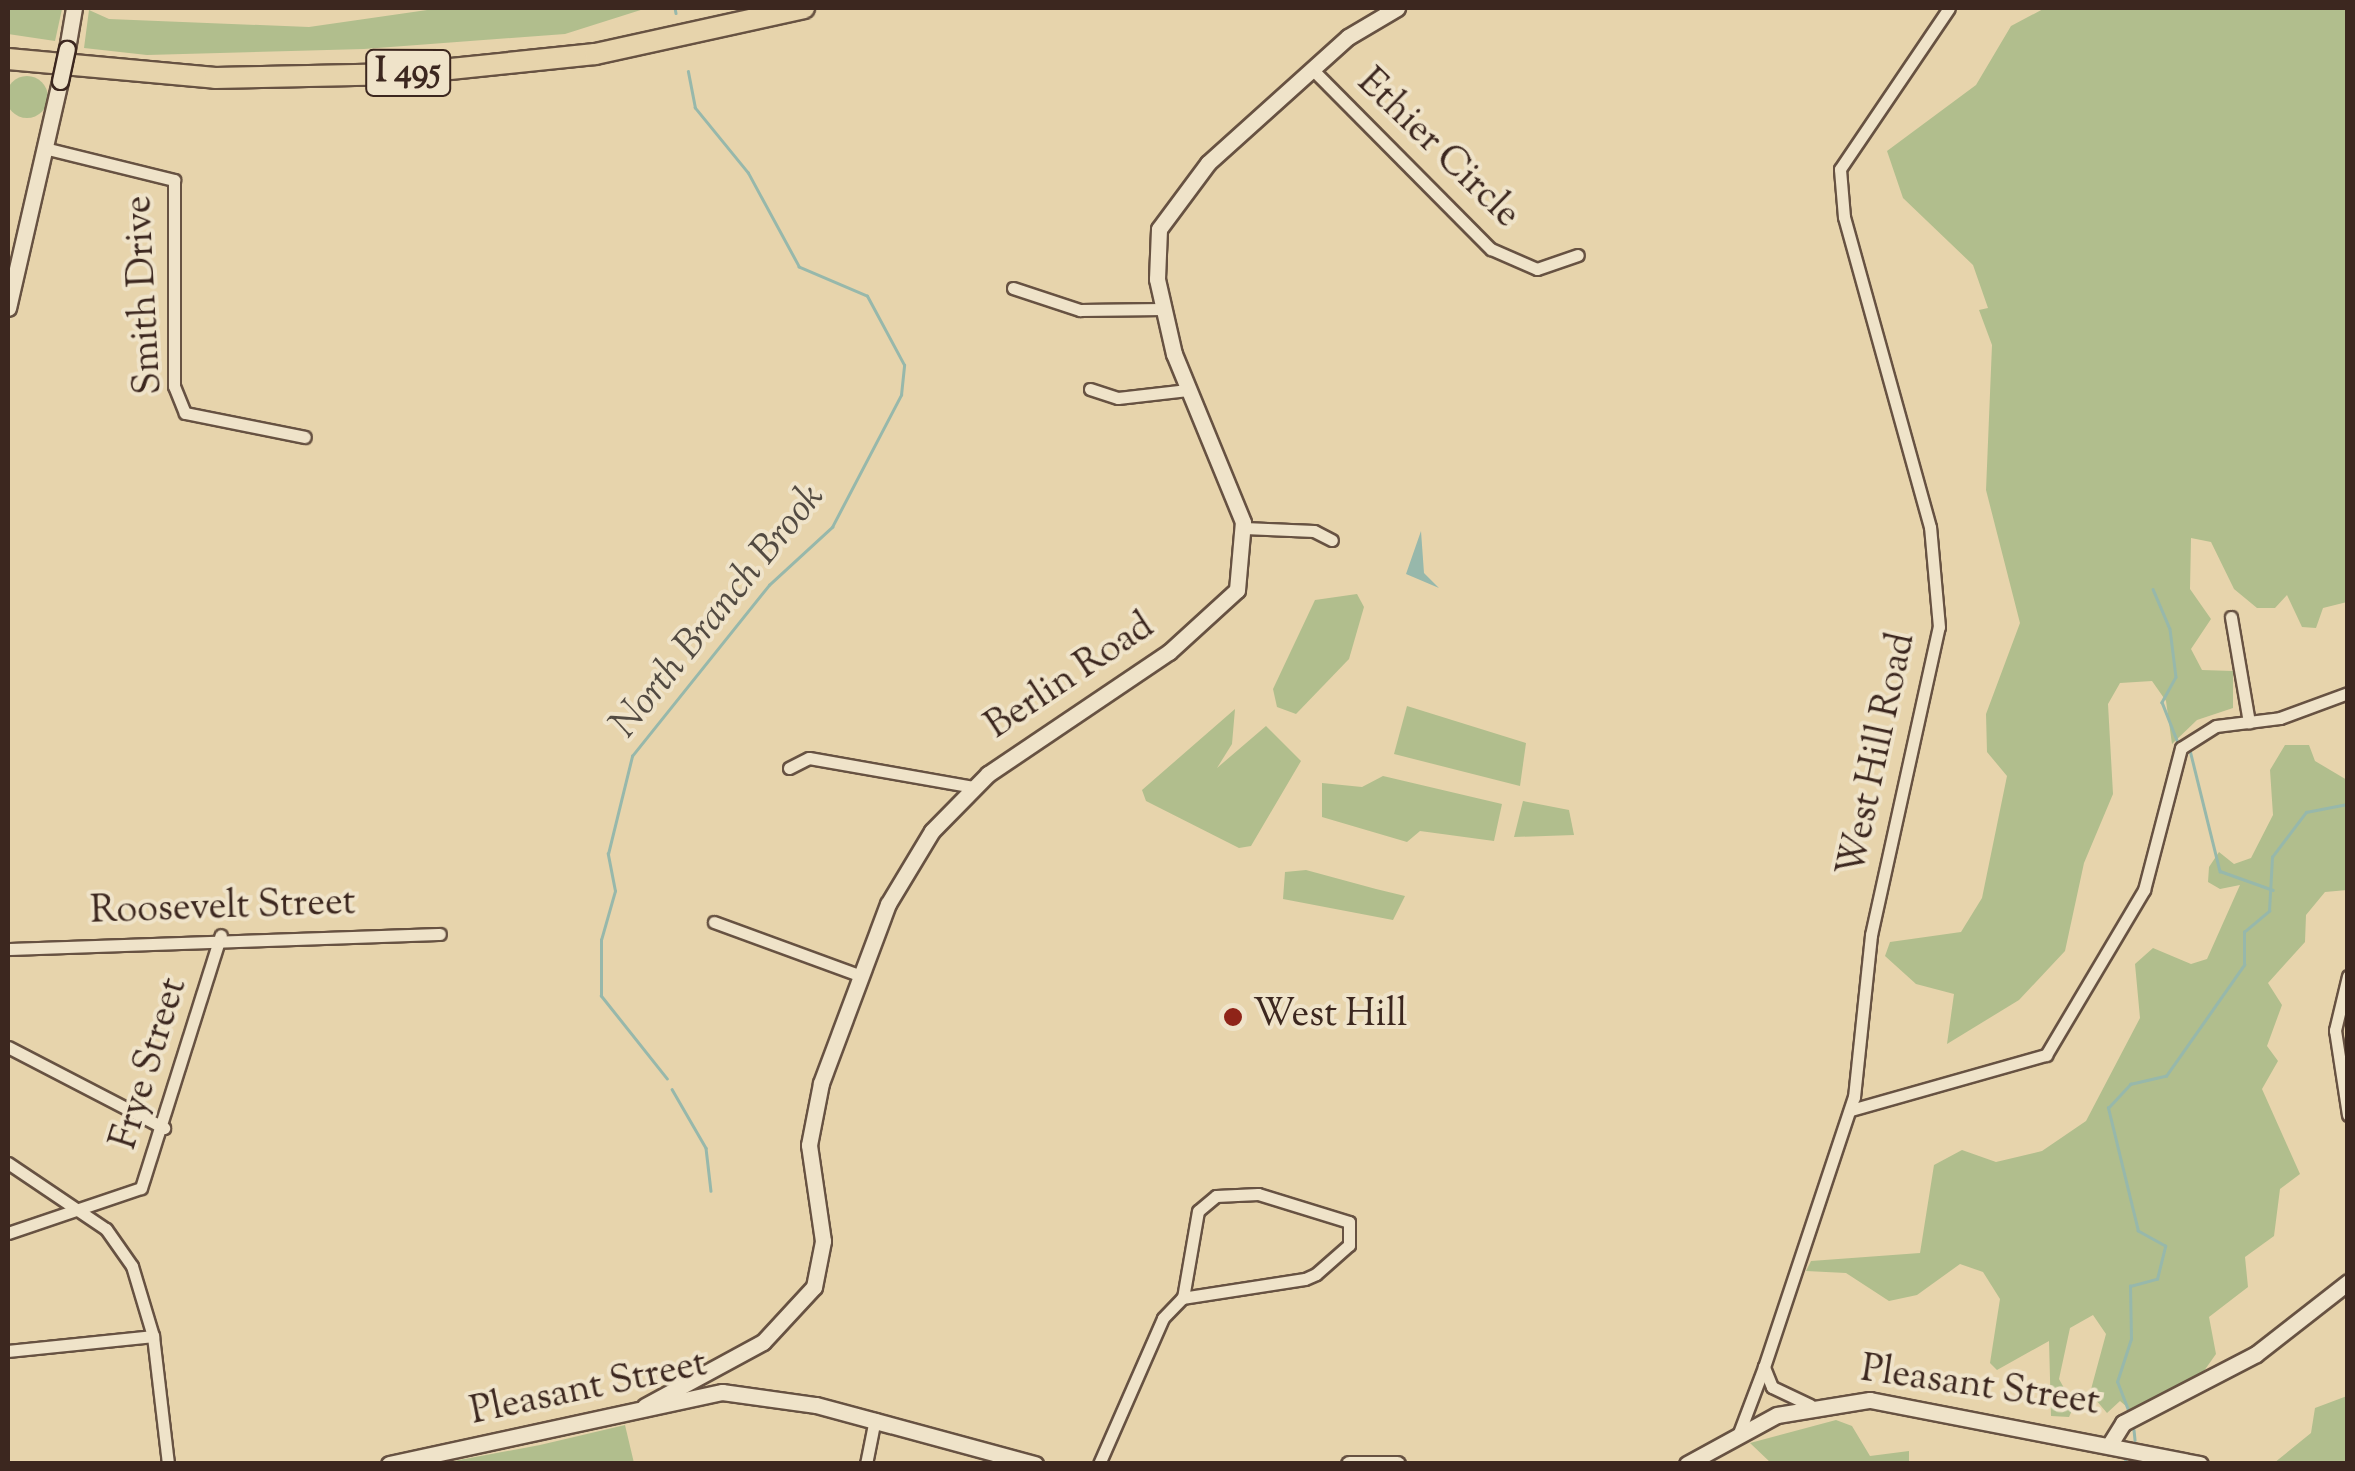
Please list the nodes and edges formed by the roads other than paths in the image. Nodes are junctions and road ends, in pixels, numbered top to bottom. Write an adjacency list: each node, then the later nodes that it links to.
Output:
1 (74, 8): 7 (street, bridge)
2 (804, 8): 5 (highway, I 495)
3 (1397, 8): 6 (street, Berlin Road)
4 (1949, 8): 29 (street, West Hill Road)
5 (8, 59)
6 (1314, 71): 8 (street, Ethier Circle); 11 (street, Berlin Road)
7 (48, 148): 10 (street); 14 (street, Smith Drive)
8 (1578, 255)
9 (1013, 288): 11 (street)
10 (8, 308)
11 (1163, 309): 13 (street, Berlin Road)
12 (1090, 389): 13 (street)
13 (1188, 390): 15 (street, Berlin Road)
14 (305, 437)
15 (1244, 528): 16 (street); 21 (street, Berlin Road)
16 (1332, 540)
17 (2231, 617): 19 (street)
18 (2348, 694): 19 (street)
19 (2249, 722): 29 (street)
20 (789, 768): 21 (street)
21 (974, 787): 26 (street, Berlin Road)
22 (714, 922): 26 (street)
23 (440, 934): 24 (street, Roosevelt Street)
24 (221, 936): 25 (street, Roosevelt Street); 31 (street, Frye Street)
25 (8, 950)
26 (860, 974): 41 (street, Berlin Road)
27 (2348, 976): 30 (street)
28 (8, 1048): 31 (street)
29 (1851, 1110): 39 (street, West Hill Road)
30 (2348, 1116)
31 (164, 1128): 33 (street, Frye Street)
32 (8, 1163): 33 (street)
33 (86, 1213): 34 (street, Frye Street); 37 (street)
34 (8, 1233)
35 (2348, 1282): 44 (street, Pleasant Street)
36 (1183, 1298): 36 (street); 49 (street)
37 (153, 1336): 38 (street); 45 (street)
38 (8, 1350)
39 (1764, 1366): 40 (street); 43 (street, West Hill Road)
40 (1810, 1405): 43 (street, Pleasant Street); 44 (street, Pleasant Street)
41 (645, 1406): 42 (street, Pleasant Street); 46 (street, Pleasant Street)
42 (875, 1419): 47 (street); 48 (street, Pleasant Street)
43 (1739, 1434): 52 (street, Pleasant Street)
44 (2110, 1444): 53 (street)
45 (168, 1464)
46 (388, 1464)
47 (866, 1464)
48 (1035, 1464)
49 (1099, 1464)
50 (1350, 1464): 51 (street)
51 (1396, 1464)
52 (1687, 1464)
53 (2200, 1464)

